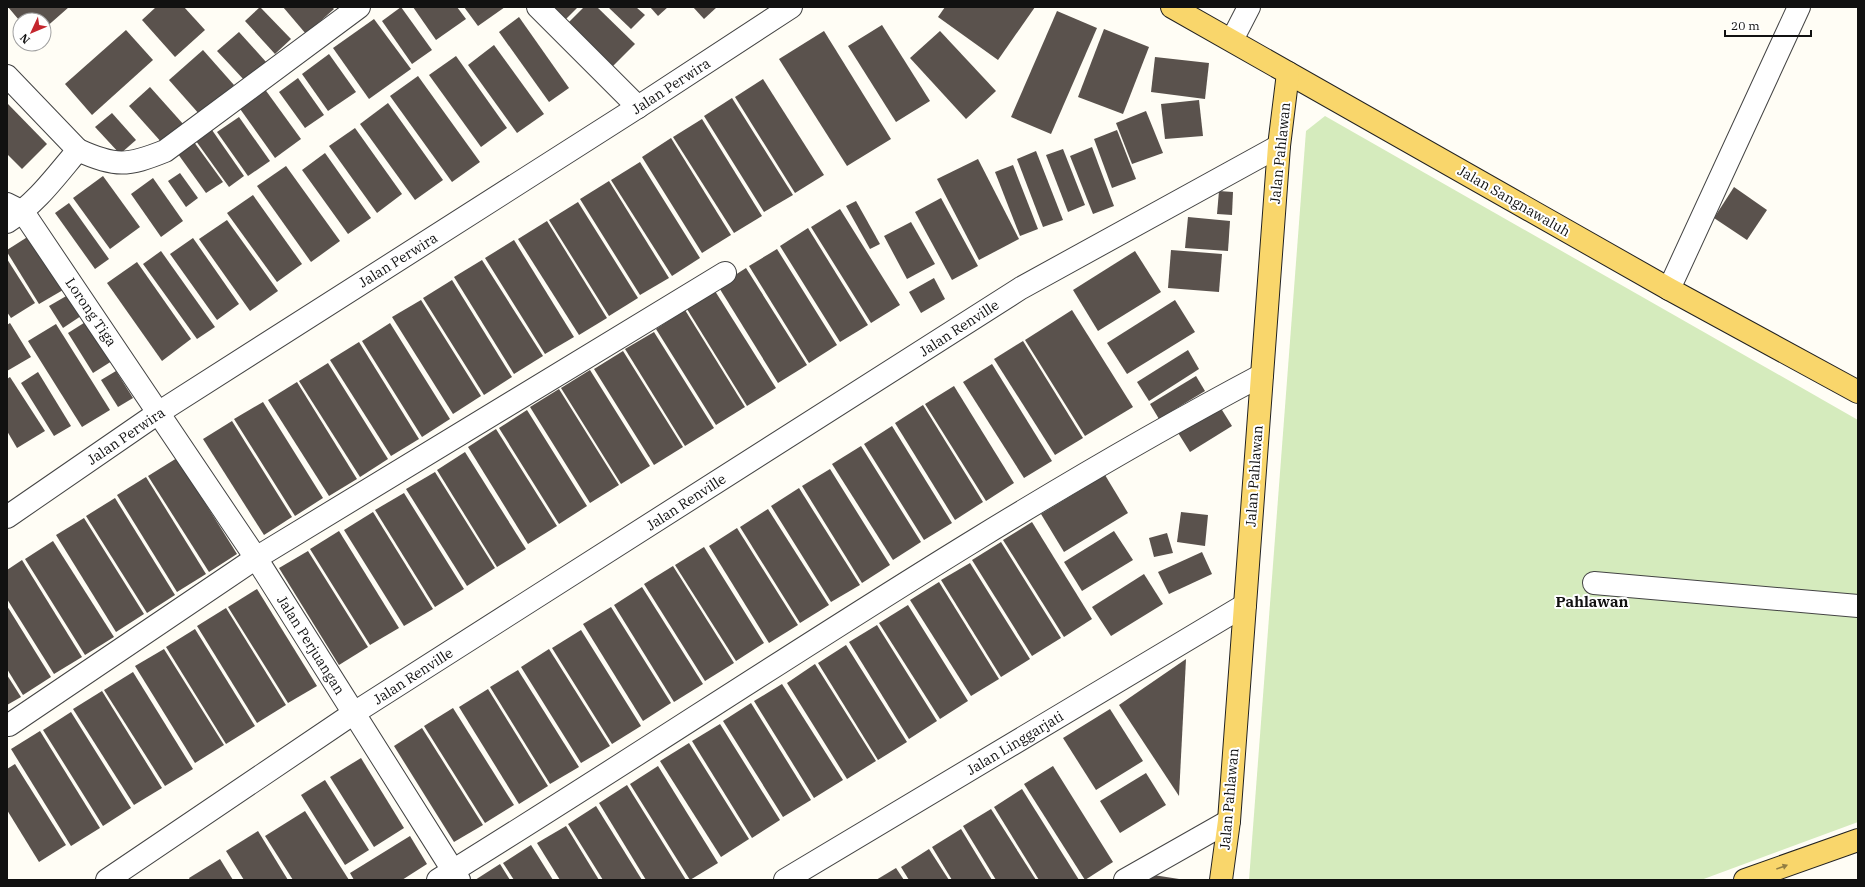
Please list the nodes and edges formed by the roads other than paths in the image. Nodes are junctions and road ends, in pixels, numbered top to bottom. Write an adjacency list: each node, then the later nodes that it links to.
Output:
1 (358, 7): 12 (street)
2 (538, 7): 10 (street)
3 (792, 7): 10 (street, Jalan Perwira)
4 (1172, 7): 7 (main road, Jalan Sangnawaluh)
5 (1249, 7): 7 (street)
6 (1799, 7): 15 (street)
7 (1232, 40): 8 (main road, Jalan Sangnawaluh)
8 (1288, 73): 11 (main road, Jalan Pahlawan); 15 (main road, Jalan Sangnawaluh)
9 (7, 76): 12 (street)
10 (638, 107): 18 (street, Jalan Perwira)
11 (1279, 146): 16 (main road, Jalan Pahlawan); 24 (street, Jalan Renville)
12 (78, 150): 13 (street)
13 (12, 212): 18 (street, Lorong Tiga)
14 (725, 273): 20 (street)
15 (1669, 289): 17 (main road, Jalan Sangnawaluh)
16 (1262, 375): 22 (main road, Jalan Pahlawan); 28 (street)
17 (1858, 392)
18 (158, 413): 19 (street, Jalan Perwira); 20 (street, Jalan Perjuangan)
19 (7, 518)
20 (256, 558): 24 (street, Jalan Perjuangan); 25 (street)
21 (1594, 583): 23 (street)
22 (1245, 605): 26 (main road, Jalan Pahlawan); 30 (street, Jalan Linggarjati)
23 (1858, 606)
24 (354, 713): 28 (street, Jalan Perjuangan); 29 (street, Jalan Renville)
25 (9, 724)
26 (1229, 821): 31 (street); 32 (main road, Jalan Pahlawan)
27 (1858, 840): 33 (main road, one-way to 27)
28 (450, 877)
29 (107, 880)
30 (785, 880)
31 (1125, 880)
32 (1221, 880)
33 (1745, 880)

